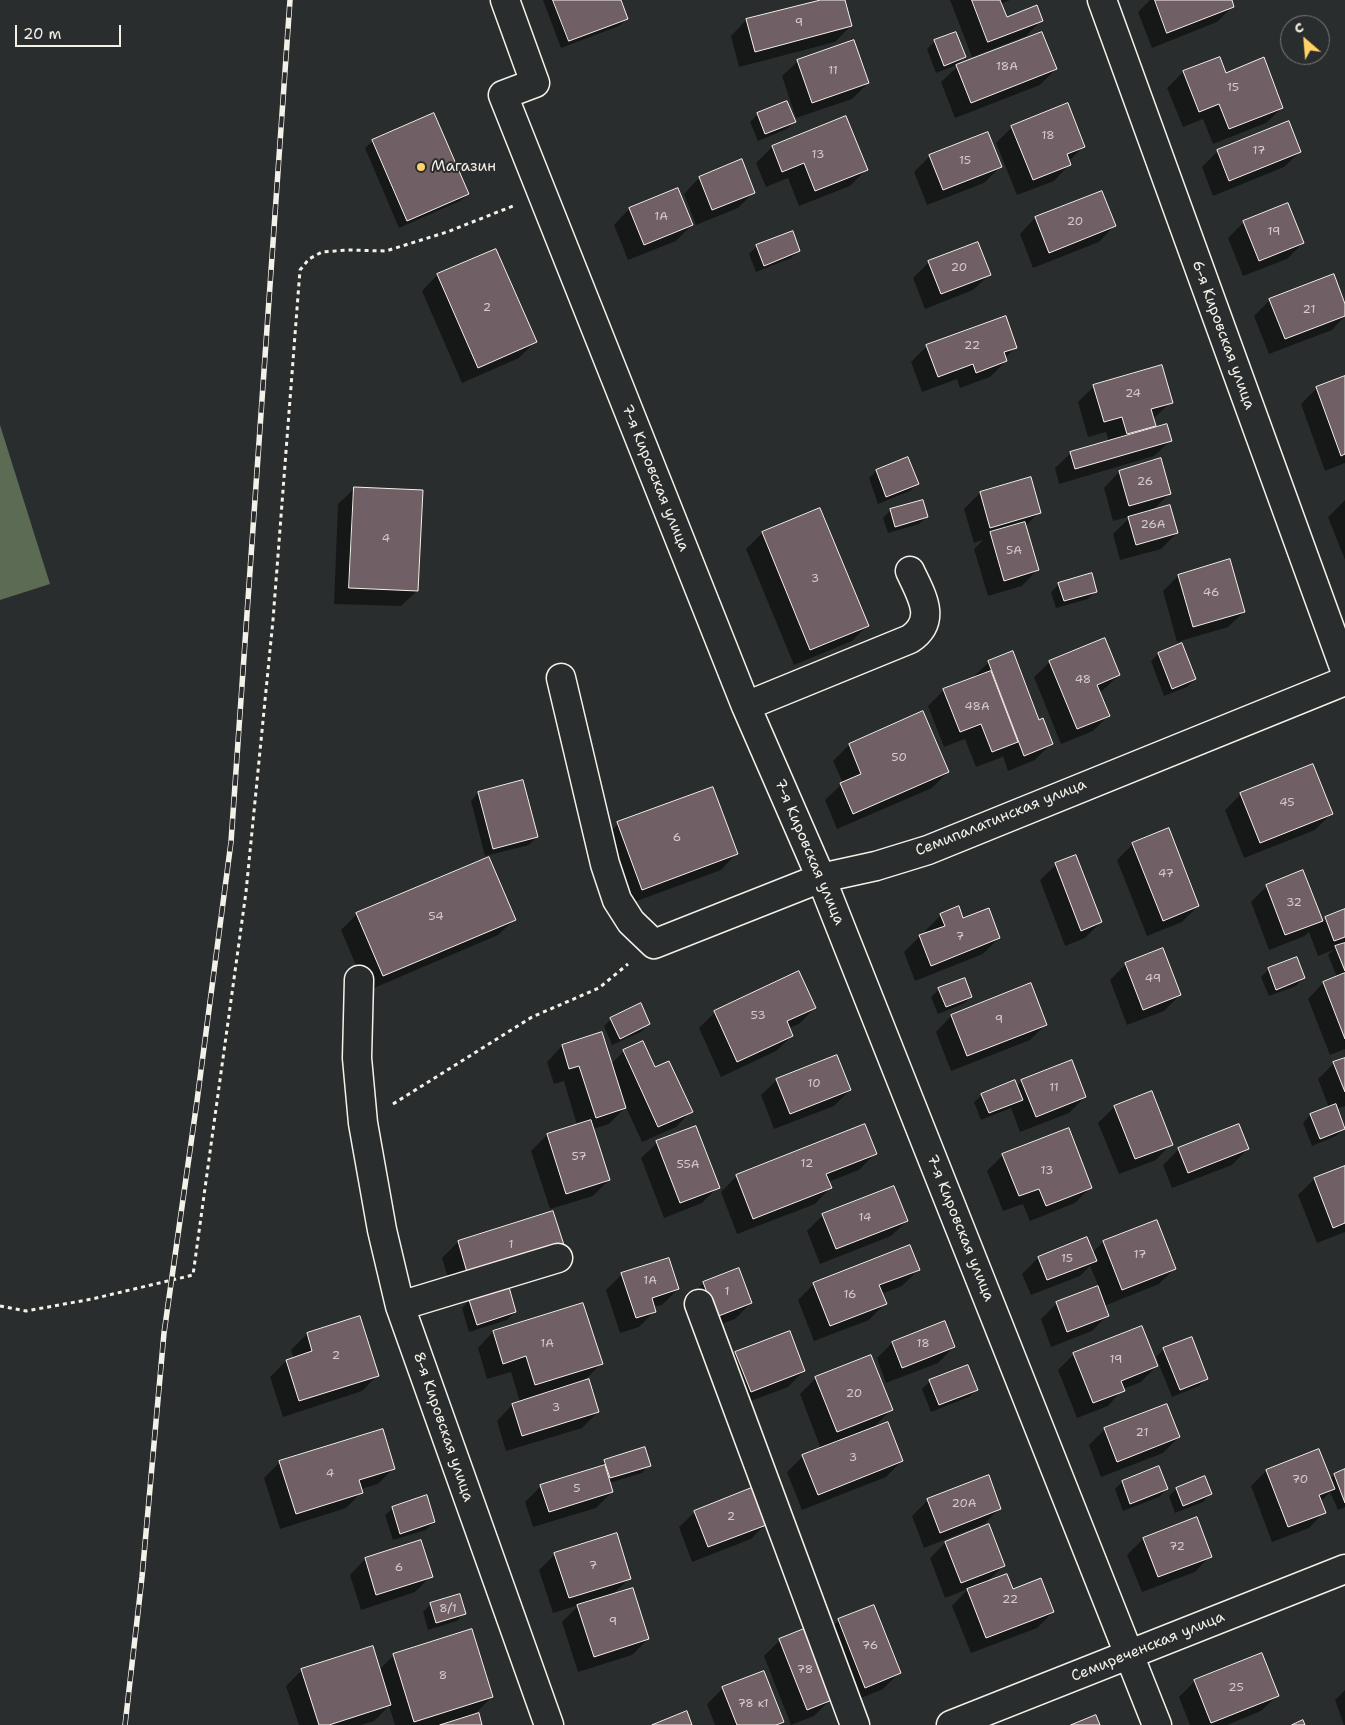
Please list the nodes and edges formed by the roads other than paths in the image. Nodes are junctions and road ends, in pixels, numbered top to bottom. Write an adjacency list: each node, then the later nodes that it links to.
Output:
1 (505, 0): 7 (street, 7-я Кировская улица)
2 (1102, 0): 4 (street, 6-я Кировская улица)
3 (910, 571): 7 (street)
4 (1345, 670)
5 (561, 678): 8 (street, Семипалатинская улица)
6 (1345, 681): 8 (street, Семипалатинская улица)
7 (746, 706): 8 (street, 7-я Кировская улица)
8 (821, 878): 14 (street, 7-я Кировская улица)
9 (359, 980): 12 (street, 8-я Кировская улица)
10 (558, 1258): 12 (street)
11 (699, 1304): 16 (street)
12 (400, 1306): 15 (street, 8-я Кировская улица)
13 (1345, 1569): 14 (street, Семиреченская улица)
14 (1129, 1655): 17 (street, Семиреченская улица); 18 (street, 7-я Кировская улица)
15 (549, 1725)
16 (856, 1725)
17 (950, 1725)
18 (1157, 1725)

